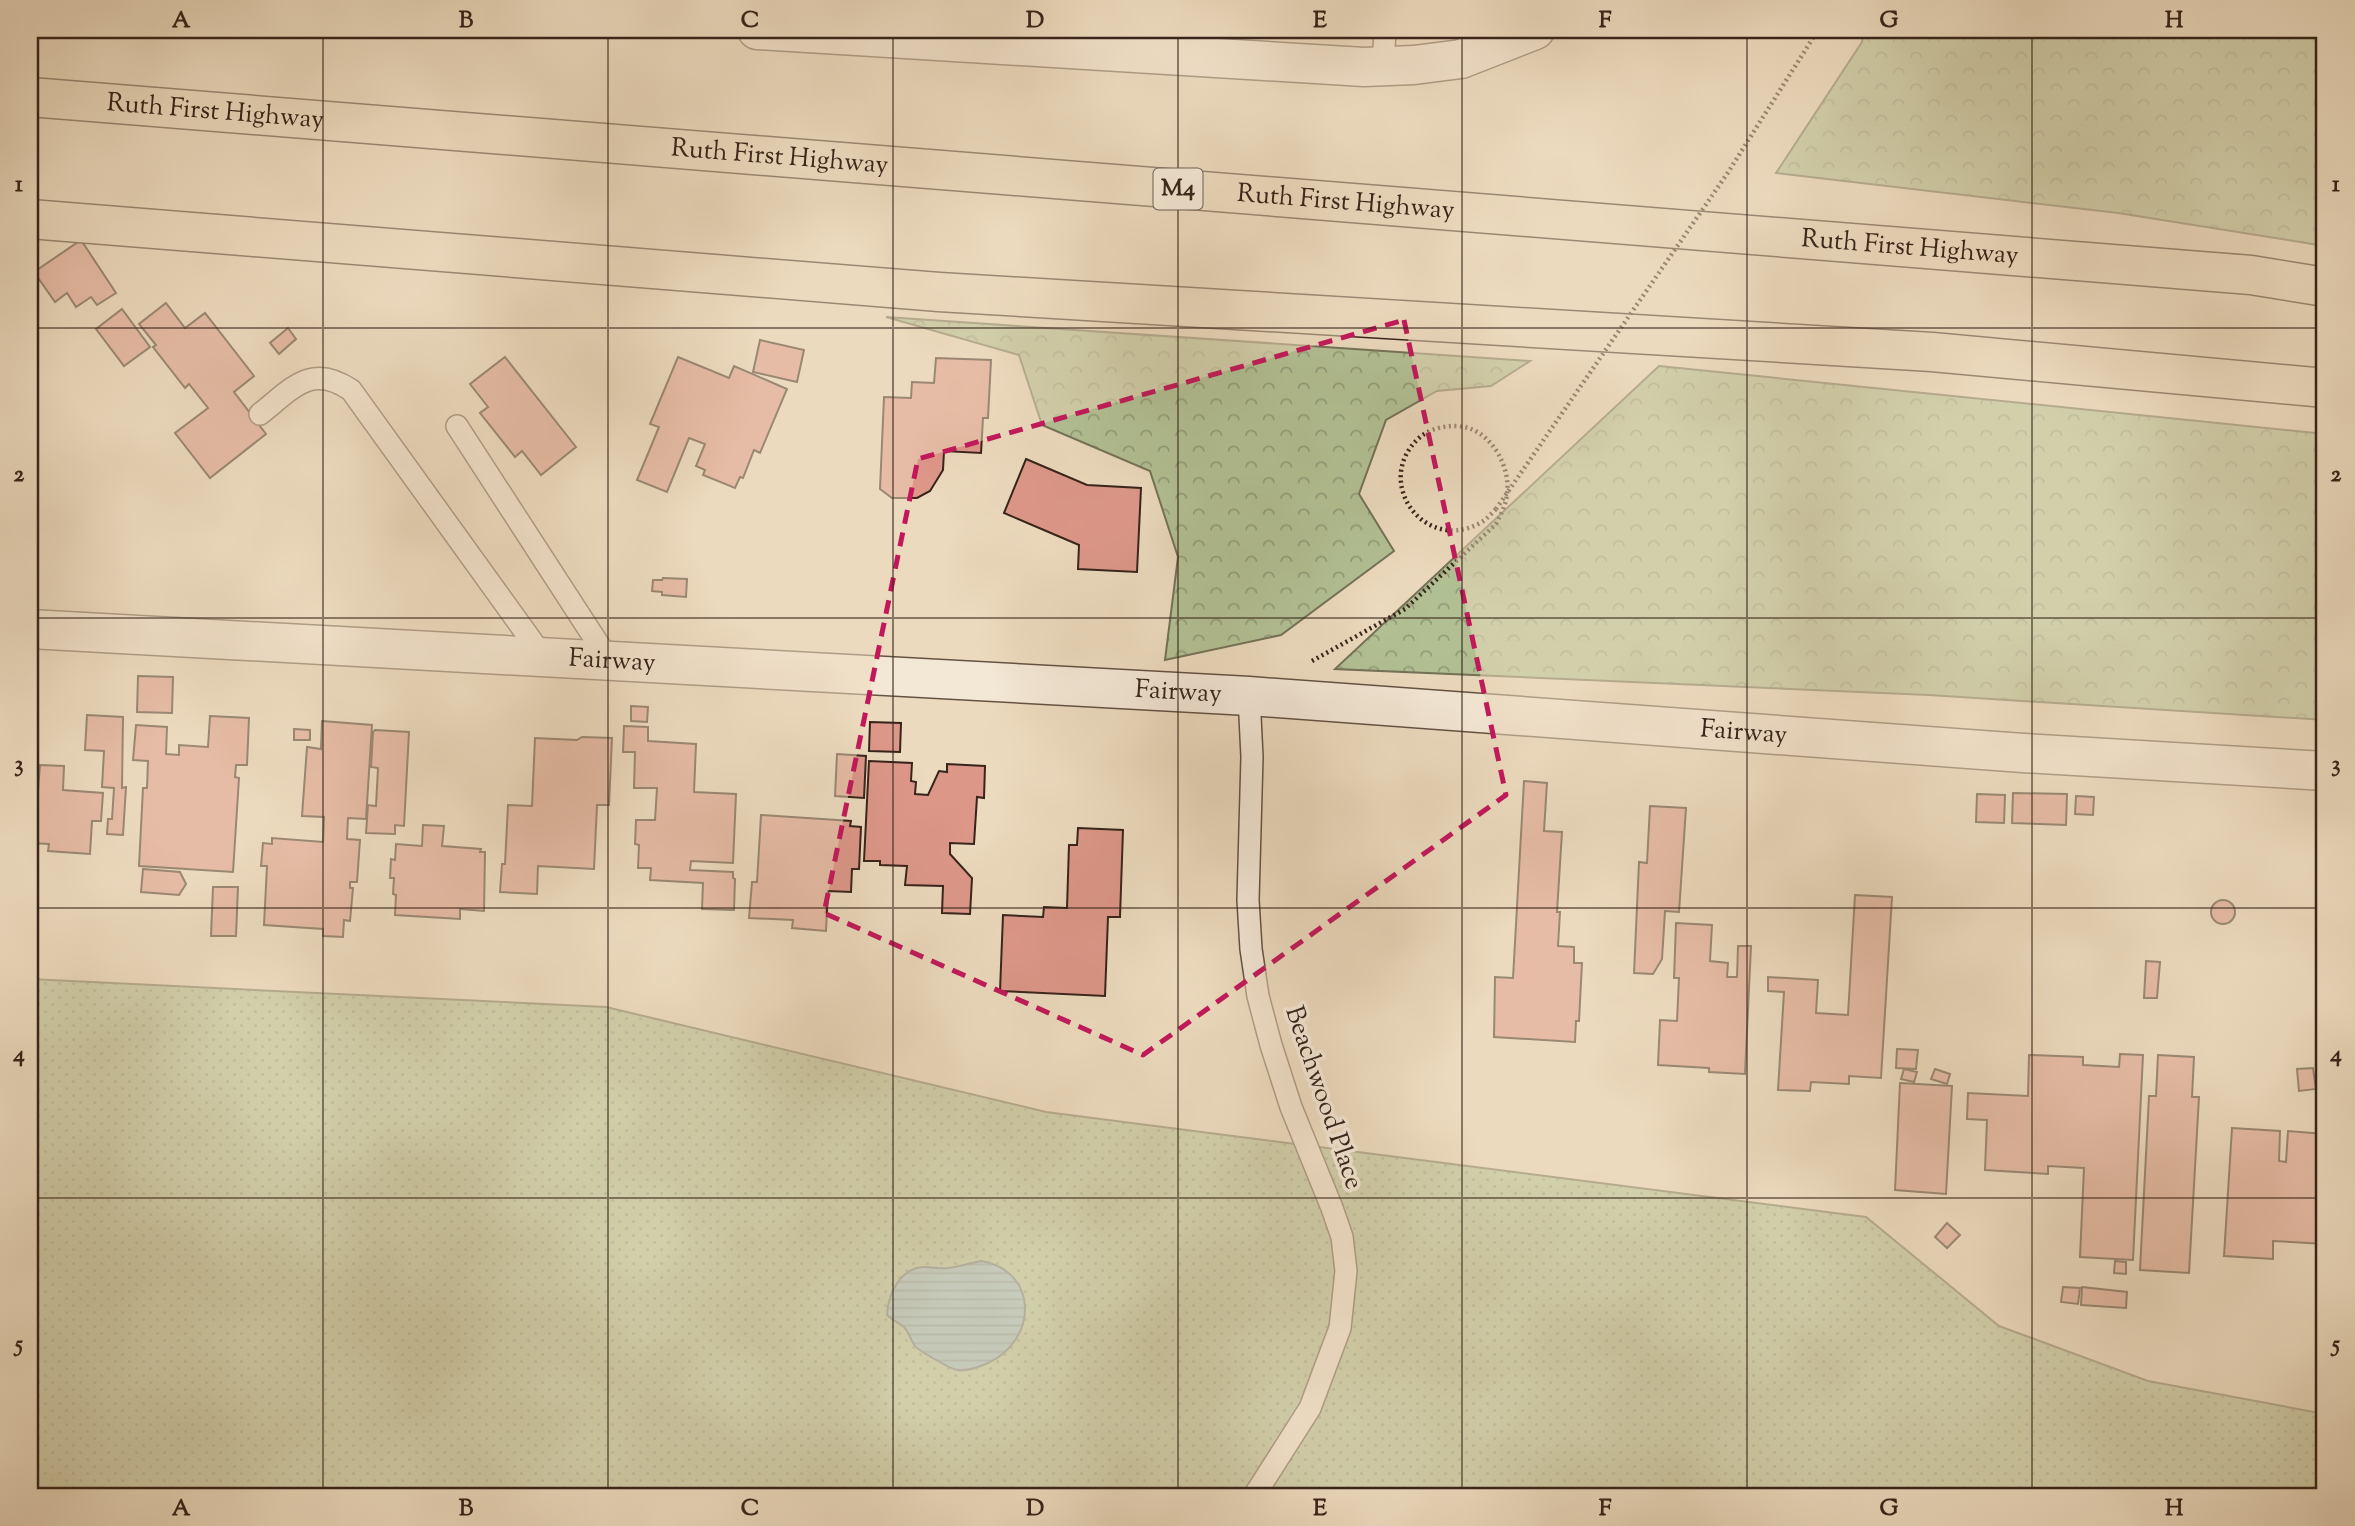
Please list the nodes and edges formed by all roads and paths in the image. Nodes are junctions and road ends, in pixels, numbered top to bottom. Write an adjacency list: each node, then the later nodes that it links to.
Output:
1 (758, 30): 4 (street)
2 (1535, 30): 5 (street)
3 (1818, 30): 15 (path, bridge)
4 (1138, 41): 5 (street)
5 (1384, 48)
6 (30, 97): 8 (highway, Ruth First Highway / M4)
7 (30, 219): 9 (highway)
8 (2325, 287)
9 (2325, 388)
10 (260, 414): 13 (lane)
11 (457, 426): 14 (lane)
12 (30, 629): 13 (street, Fairway)
13 (544, 658): 14 (street, Fairway)
14 (610, 662): 16 (street, Fairway)
15 (1309, 663)
16 (1249, 696): 17 (street, Fairway); 18 (lane, Beachwood Place)
17 (2325, 771)
18 (1254, 1496)

